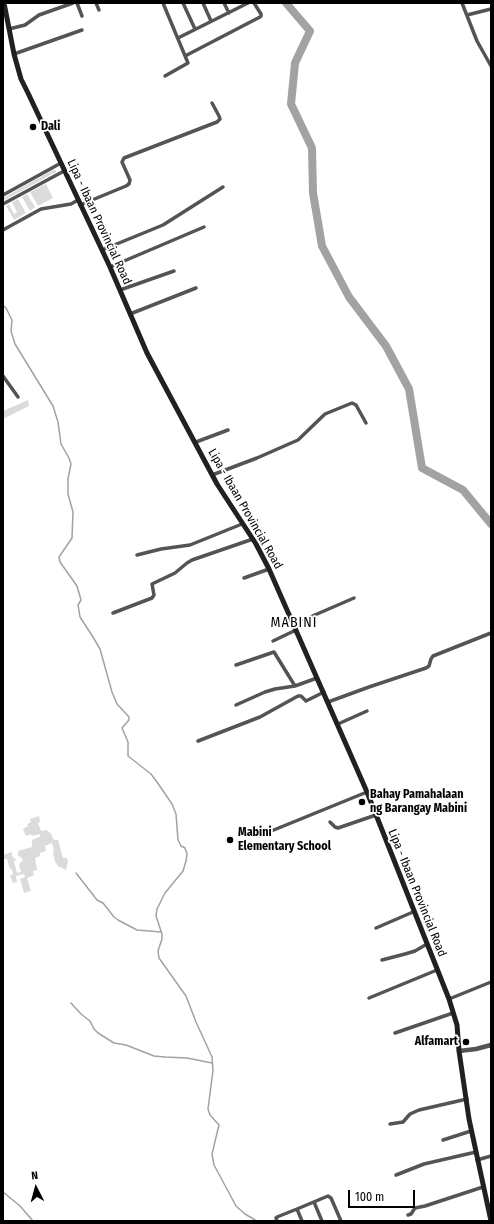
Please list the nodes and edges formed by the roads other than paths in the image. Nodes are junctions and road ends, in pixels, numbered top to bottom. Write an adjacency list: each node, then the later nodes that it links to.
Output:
1 (73, 3): 18 (street)
2 (77, 3): 16 (street)
3 (96, 3): 13 (street)
4 (163, 3): 21 (street)
5 (183, 3): 19 (street)
6 (203, 3): 17 (street)
7 (224, 3): 14 (street)
8 (246, 3): 14 (street)
9 (254, 3): 23 (street)
10 (462, 3): 15 (street)
11 (4, 6): 18 (main road, Lipa - Ibaan Provincial Road)
12 (491, 9): 15 (street)
13 (99, 10)
14 (229, 13): 17 (street)
15 (467, 15): 24 (street)
16 (82, 16)
17 (211, 21): 19 (street)
18 (9, 29): 22 (main road, Lipa - Ibaan Provincial Road)
19 (195, 29): 21 (street)
20 (82, 30): 22 (street)
21 (178, 38): 23 (street)
22 (14, 54): 27 (main road, Lipa - Ibaan Provincial Road)
23 (185, 56): 25 (street)
24 (491, 66)
25 (165, 76)
26 (212, 103): 31 (street)
27 (61, 163): 28 (main road, Lipa - Ibaan Provincial Road); 30 (street)
28 (64, 171): 31 (main road, Lipa - Ibaan Provincial Road); 32 (street)
29 (222, 187): 35 (street)
30 (3, 195)
31 (79, 202): 34 (street); 35 (main road, Lipa - Ibaan Provincial Road)
32 (3, 204)
33 (204, 227): 36 (street)
34 (3, 230)
35 (102, 250): 36 (main road, Lipa - Ibaan Provincial Road)
36 (110, 267): 39 (main road, Lipa - Ibaan Provincial Road)
37 (174, 271): 39 (street)
38 (196, 288): 40 (street)
39 (120, 290): 40 (main road, Lipa - Ibaan Provincial Road)
40 (130, 314): 45 (main road, Lipa - Ibaan Provincial Road)
41 (3, 376): 42 (street)
42 (18, 397)
43 (366, 423): 46 (street)
44 (228, 430): 45 (street)
45 (196, 442): 46 (main road, Lipa - Ibaan Provincial Road)
46 (212, 475): 47 (main road, Lipa - Ibaan Provincial Road)
47 (242, 524): 48 (main road, Lipa - Ibaan Provincial Road); 49 (street)
48 (253, 539): 50 (main road, Lipa - Ibaan Provincial Road); 53 (street)
49 (137, 555)
50 (269, 569): 51 (street); 54 (main road, Lipa - Ibaan Provincial Road)
51 (244, 578)
52 (354, 598): 54 (street)
53 (113, 613)
54 (294, 624): 55 (main road, Lipa - Ibaan Provincial Road)
55 (296, 630): 57 (street); 59 (main road, Lipa - Ibaan Provincial Road)
56 (491, 633): 62 (street)
57 (273, 641)
58 (236, 665): 60 (street)
59 (317, 678): 60 (street); 61 (main road, Lipa - Ibaan Provincial Road)
60 (295, 686): 63 (street)
61 (324, 692): 62 (main road, Lipa - Ibaan Provincial Road); 66 (street)
62 (328, 702): 65 (main road, Lipa - Ibaan Provincial Road)
63 (236, 705)
64 (367, 711): 65 (street)
65 (338, 724): 67 (main road, Lipa - Ibaan Provincial Road)
66 (198, 741)
67 (367, 792): 68 (main road, Lipa - Ibaan Provincial Road); 70 (street)
68 (376, 815): 69 (street); 71 (main road, Lipa - Ibaan Provincial Road)
69 (330, 822)
70 (259, 836)
71 (413, 912): 72 (street); 73 (main road, Lipa - Ibaan Provincial Road)
72 (376, 928)
73 (427, 944): 74 (street); 75 (main road, Lipa - Ibaan Provincial Road)
74 (382, 960)
75 (437, 970): 77 (street); 78 (main road, Lipa - Ibaan Provincial Road)
76 (491, 982): 78 (street)
77 (369, 998)
78 (449, 999): 79 (main road, Lipa - Ibaan Provincial Road)
79 (453, 1013): 80 (street); 82 (main road, Lipa - Ibaan Provincial Road)
80 (395, 1034)
81 (491, 1045): 82 (street)
82 (459, 1051): 83 (main road, Lipa - Ibaan Provincial Road)
83 (467, 1099): 84 (street); 85 (main road, Lipa - Ibaan Provincial Road)
84 (390, 1124)
85 (472, 1131): 86 (street); 87 (main road, Lipa - Ibaan Provincial Road)
86 (443, 1140)
87 (476, 1152): 89 (main road, Lipa - Ibaan Provincial Road); 90 (street)
88 (491, 1156): 89 (street)
89 (477, 1160): 91 (main road, Lipa - Ibaan Provincial Road)
90 (396, 1175)
91 (483, 1187): 96 (street); 101 (main road, Lipa - Ibaan Provincial Road)
92 (328, 1192): 93 (street)
93 (331, 1198): 94 (street); 100 (street)
94 (314, 1202): 95 (street); 99 (street)
95 (297, 1209): 97 (street); 98 (street)
96 (408, 1215)
97 (277, 1221)
98 (302, 1221)
99 (322, 1221)
100 (341, 1221)
101 (490, 1221)

